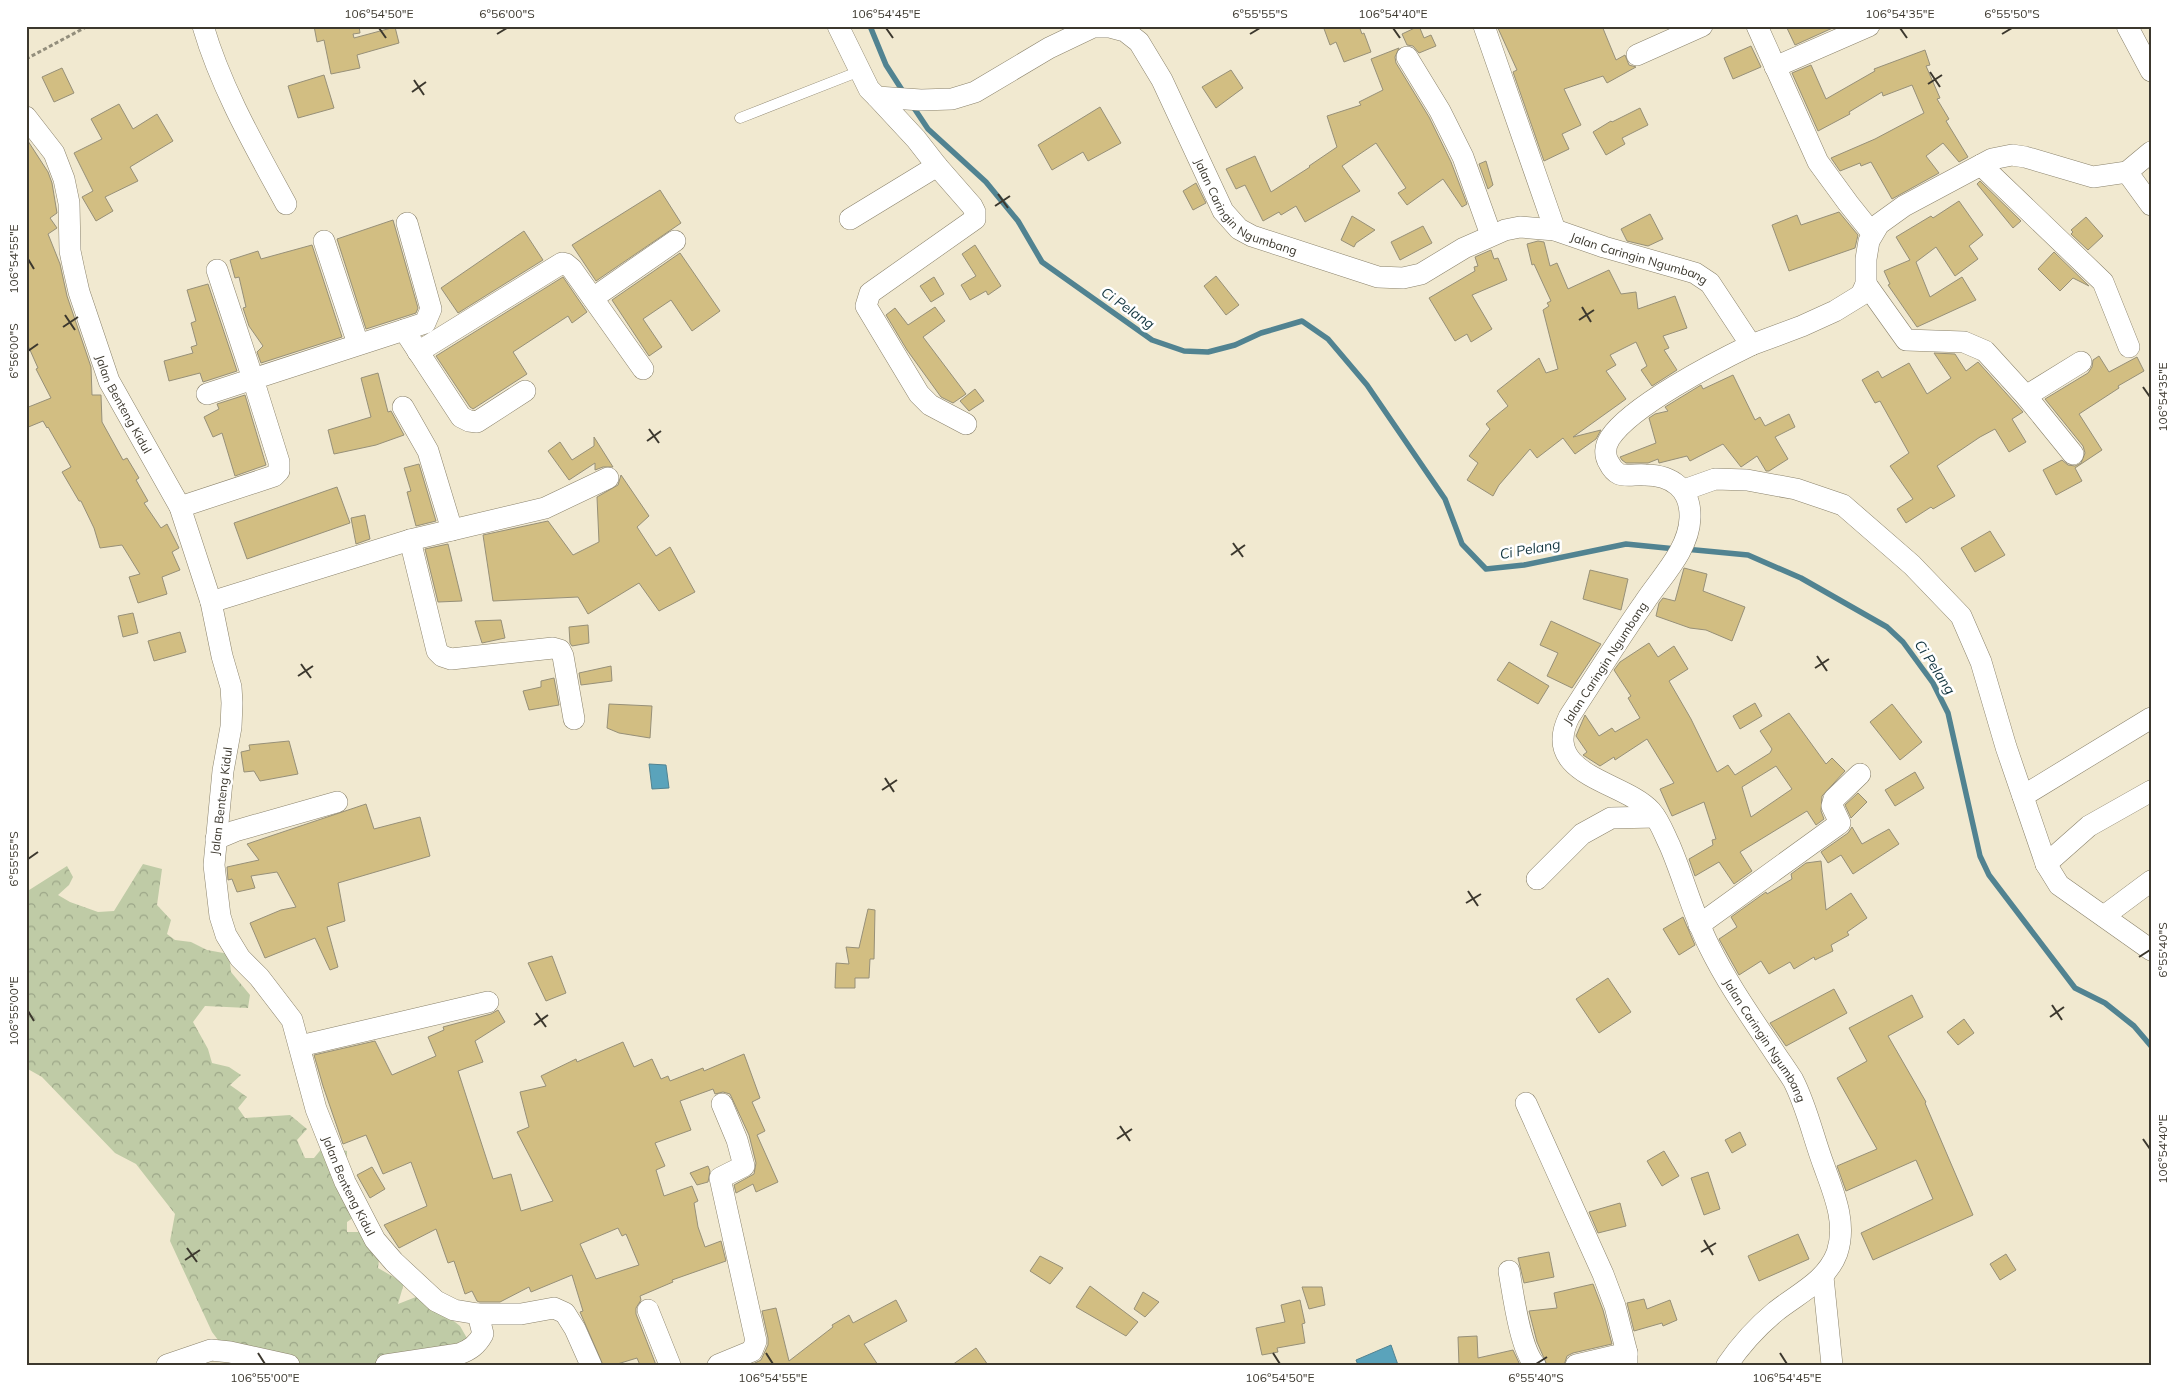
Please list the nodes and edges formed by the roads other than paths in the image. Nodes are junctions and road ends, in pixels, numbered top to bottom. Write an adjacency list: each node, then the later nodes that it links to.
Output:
1 (203, 26): 20 (street)
2 (838, 26): 11 (street)
3 (1484, 26): 24 (street)
4 (1702, 26): 8 (street)
5 (1757, 26): 10 (street)
6 (1869, 26): 10 (street)
7 (2127, 26): 12 (street)
8 (1637, 55)
9 (1407, 57): 26 (street)
10 (1775, 67): 25 (street)
11 (860, 71): 13 (street); 15 (lane)
12 (2151, 71)
13 (886, 98): 18 (street); 26 (street, Jalan Caringin Ngumbang)
14 (26, 117): 48 (street, Jalan Benteng Kidul)
15 (740, 118)
16 (2151, 152): 19 (street)
17 (1981, 165): 19 (street); 25 (street); 35 (street)
18 (937, 166): 22 (street); 44 (street)
19 (2128, 172): 21 (street)
20 (286, 204)
21 (2151, 205)
22 (850, 219)
23 (407, 223): 32 (street)
24 (1555, 230): 26 (street, Jalan Caringin Ngumbang); 34 (street, Jalan Caringin Ngumbang)
25 (1872, 233): 30 (street)
26 (1491, 235)
27 (676, 241): 31 (street)
28 (324, 242): 33 (street)
29 (217, 270): 39 (street)
30 (1866, 284): 34 (street); 42 (street)
31 (593, 298): 36 (street); 38 (street)
32 (404, 330): 33 (street); 36 (street)
33 (358, 344): 39 (street)
34 (1751, 345): 47 (street)
35 (2130, 347)
36 (418, 352): 40 (street)
37 (2081, 362): 42 (street)
38 (643, 369)
39 (253, 379): 41 (street); 48 (street)
40 (525, 391)
41 (207, 394)
42 (2026, 396): 45 (street)
43 (403, 408): 49 (street)
44 (966, 424)
45 (2073, 454)
46 (608, 478): 49 (street)
47 (1684, 490): 56 (street); 58 (street, Jalan Caringin Ngumbang)
48 (180, 507): 51 (street, Jalan Benteng Kidul)
49 (452, 530): 50 (street)
50 (410, 540): 51 (street); 53 (street)
51 (211, 602): 59 (street, Jalan Benteng Kidul)
52 (2151, 718): 56 (street)
53 (574, 719)
54 (1860, 774): 64 (street)
55 (2151, 791): 60 (street)
56 (2022, 796): 60 (street)
57 (337, 802): 59 (street)
58 (1655, 817): 61 (street); 64 (street, Jalan Caringin Ngumbang)
59 (216, 839): 67 (street, Jalan Benteng Kidul)
60 (2046, 864): 63 (street)
61 (1537, 879)
62 (2151, 881): 63 (street)
63 (2104, 916): 65 (street)
64 (1699, 925): 71 (street, Jalan Caringin Ngumbang)
65 (2151, 950)
66 (488, 1002): 67 (street)
67 (300, 1046): 73 (street, Jalan Benteng Kidul)
68 (1526, 1103): 74 (street)
69 (722, 1104): 80 (street)
70 (1509, 1271): 81 (street)
71 (1823, 1277): 83 (street, Jalan Caringin Ngumbang); 84 (street)
72 (648, 1310): 79 (street)
73 (478, 1314): 77 (street); 78 (street, Jalan Benteng Kidul)
74 (1627, 1359): 82 (street)
75 (167, 1365): 76 (street)
76 (289, 1365)
77 (386, 1365)
78 (591, 1365)
79 (670, 1365)
80 (718, 1365)
81 (1535, 1365)
82 (1576, 1365)
83 (1727, 1365)
84 (1832, 1365)

